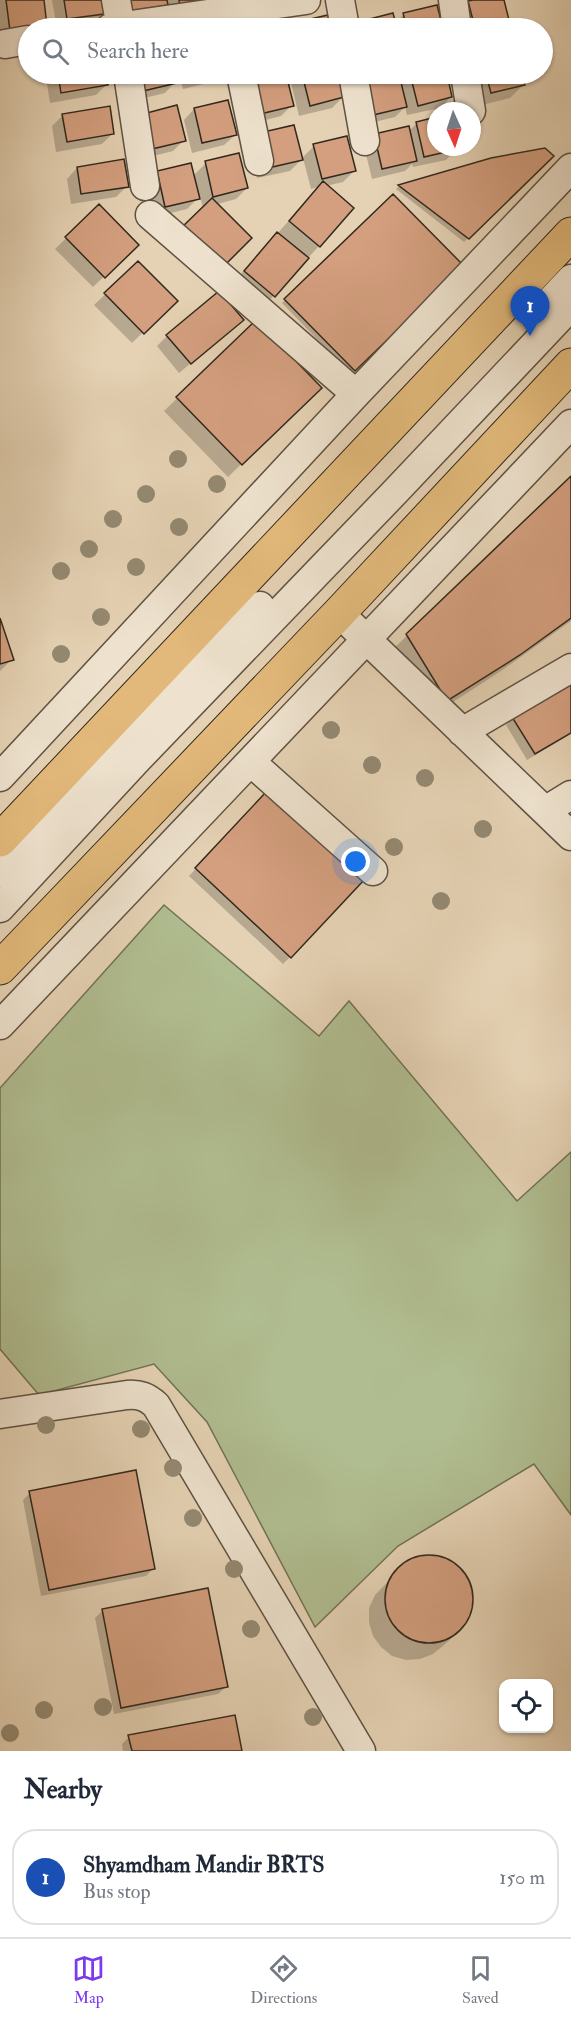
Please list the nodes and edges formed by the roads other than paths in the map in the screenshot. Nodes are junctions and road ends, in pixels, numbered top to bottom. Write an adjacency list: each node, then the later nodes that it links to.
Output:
1 (306, 0): 4 (street)
2 (340, 0): 6 (street)
3 (453, 0): 7 (street)
4 (229, 13): 5 (street)
5 (159, 18)
6 (343, 18)
7 (456, 18)
8 (130, 84): 16 (street)
9 (243, 84): 14 (street)
10 (355, 84): 13 (street)
11 (467, 84): 12 (street)
12 (470, 102)
13 (365, 141)
14 (259, 161)
15 (571, 168): 22 (street)
16 (145, 186)
17 (150, 215): 22 (street)
18 (571, 234): 33 (main road)
19 (571, 279): 35 (street)
20 (571, 306): 36 (street)
21 (571, 365): 24 (main road)
22 (356, 394): 29 (street)
23 (571, 424): 25 (street)
24 (339, 613): 25 (street); 37 (main road)
25 (367, 640): 27 (street); 28 (street)
26 (571, 668): 27 (street)
27 (462, 732): 31 (street)
28 (251, 762): 34 (street); 38 (street)
29 (0, 777)
30 (571, 795): 31 (street)
31 (544, 811): 32 (street)
32 (571, 836)
33 (0, 840)
34 (373, 870)
35 (0, 873)
36 (0, 908)
37 (0, 968)
38 (0, 1025)
39 (0, 1414): 40 (street)
40 (361, 1751)

